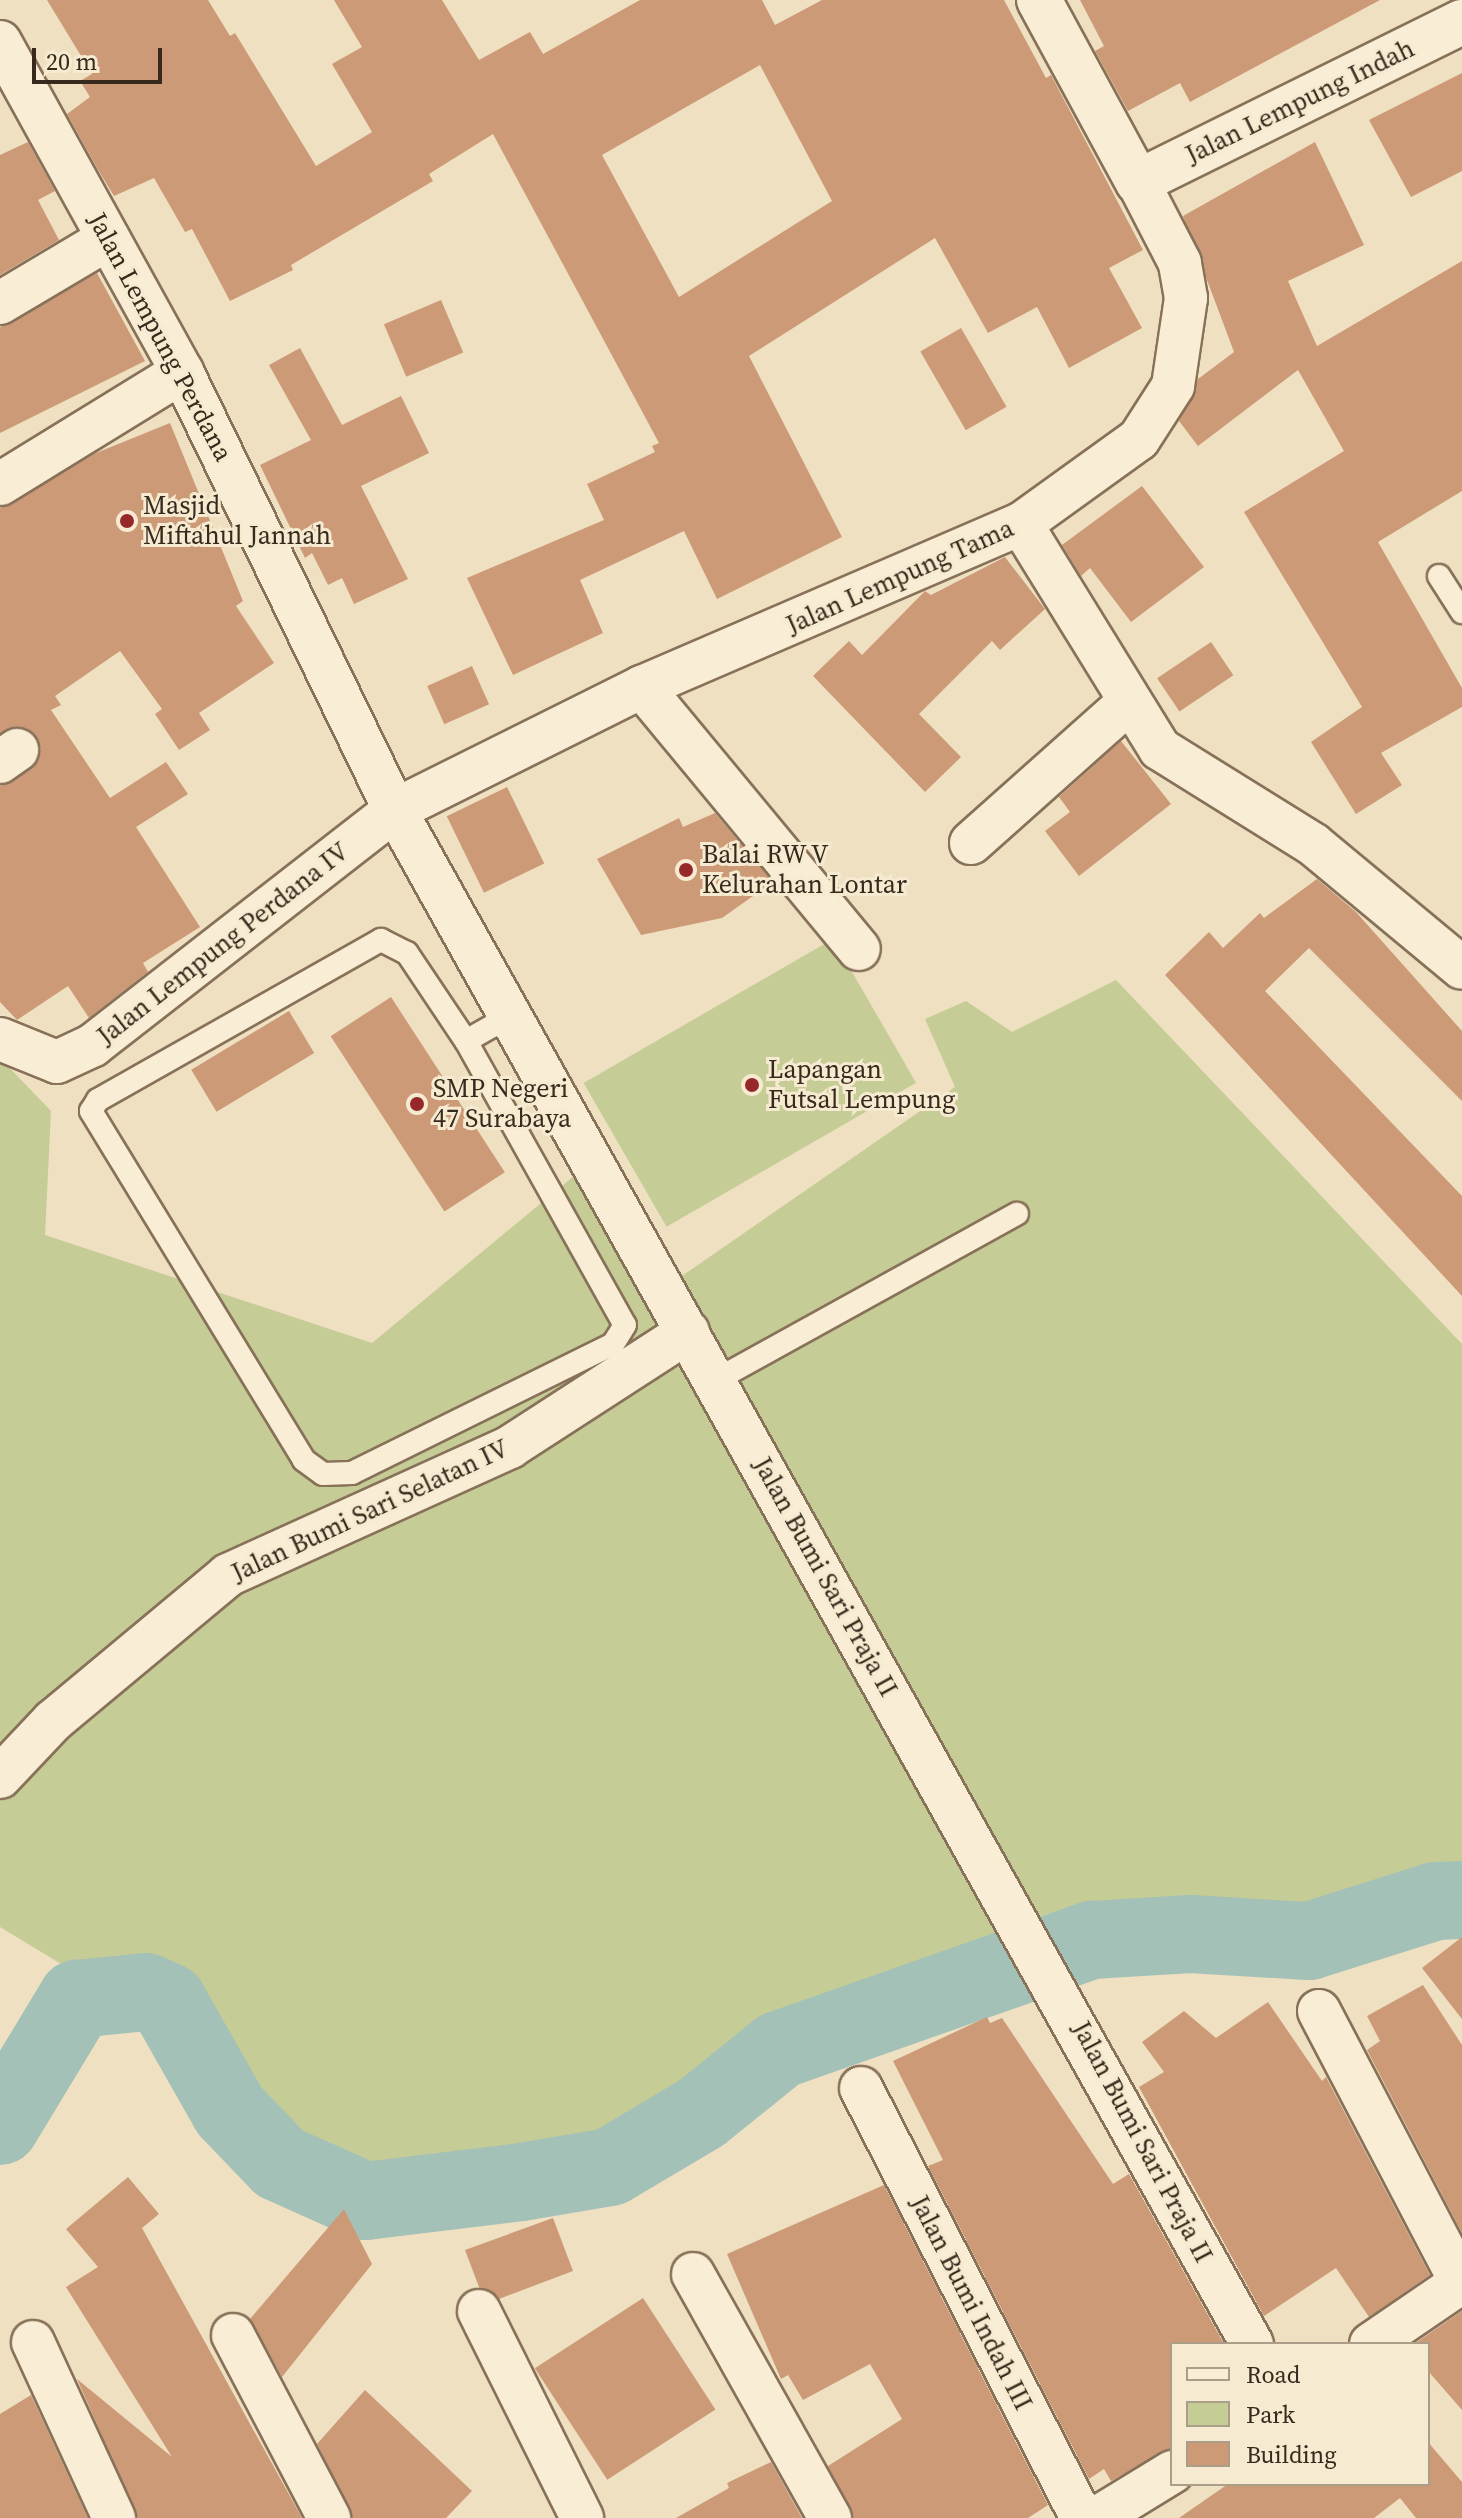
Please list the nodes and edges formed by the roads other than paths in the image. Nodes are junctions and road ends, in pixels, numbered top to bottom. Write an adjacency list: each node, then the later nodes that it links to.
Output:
1 (1039, 0): 4 (street)
2 (1462, 22): 4 (street, Jalan Lempung Indah)
3 (3, 54): 5 (street, Jalan Lempung Perdana)
4 (1138, 182): 9 (street, Jalan Lempung Tama)
5 (108, 239): 6 (street); 7 (street, Jalan Lempung Perdana)
6 (0, 303)
7 (182, 372): 8 (street); 14 (street, Jalan Lempung Perdana)
8 (0, 484)
9 (1021, 524): 12 (street, Jalan Lempung Tama); 13 (street)
10 (1439, 576): 11 (lane)
11 (1462, 612)
12 (642, 687): 14 (street, Jalan Lempung Tama); 16 (street)
13 (1128, 703): 15 (street); 17 (street)
14 (395, 810): 18 (street, Jalan Bumi Sari Praja II); 19 (street, Jalan Lempung Perdana IV)
15 (971, 843)
16 (859, 949)
17 (1462, 968)
18 (510, 1016): 20 (lane); 22 (street, Jalan Bumi Sari Praja II)
19 (0, 1039)
20 (466, 1041): 20 (lane)
21 (1017, 1214): 23 (lane)
22 (688, 1332): 23 (street, Jalan Bumi Sari Praja II); 24 (street, Jalan Bumi Sari Selatan IV)
23 (714, 1381): 32 (street, Jalan Bumi Sari Praja II)
24 (0, 1777)
25 (1319, 2011): 28 (street)
26 (861, 2088): 39 (street, Jalan Bumi Indah III)
27 (693, 2274): 38 (street)
28 (1461, 2283): 33 (street)
29 (479, 2311): 37 (street)
30 (233, 2335): 36 (street)
31 (33, 2342): 35 (street)
32 (1251, 2342)
33 (1374, 2342)
34 (1170, 2473): 40 (street)
35 (114, 2518)
36 (329, 2518)
37 (582, 2518)
38 (830, 2518)
39 (1082, 2518)
40 (1097, 2518)

